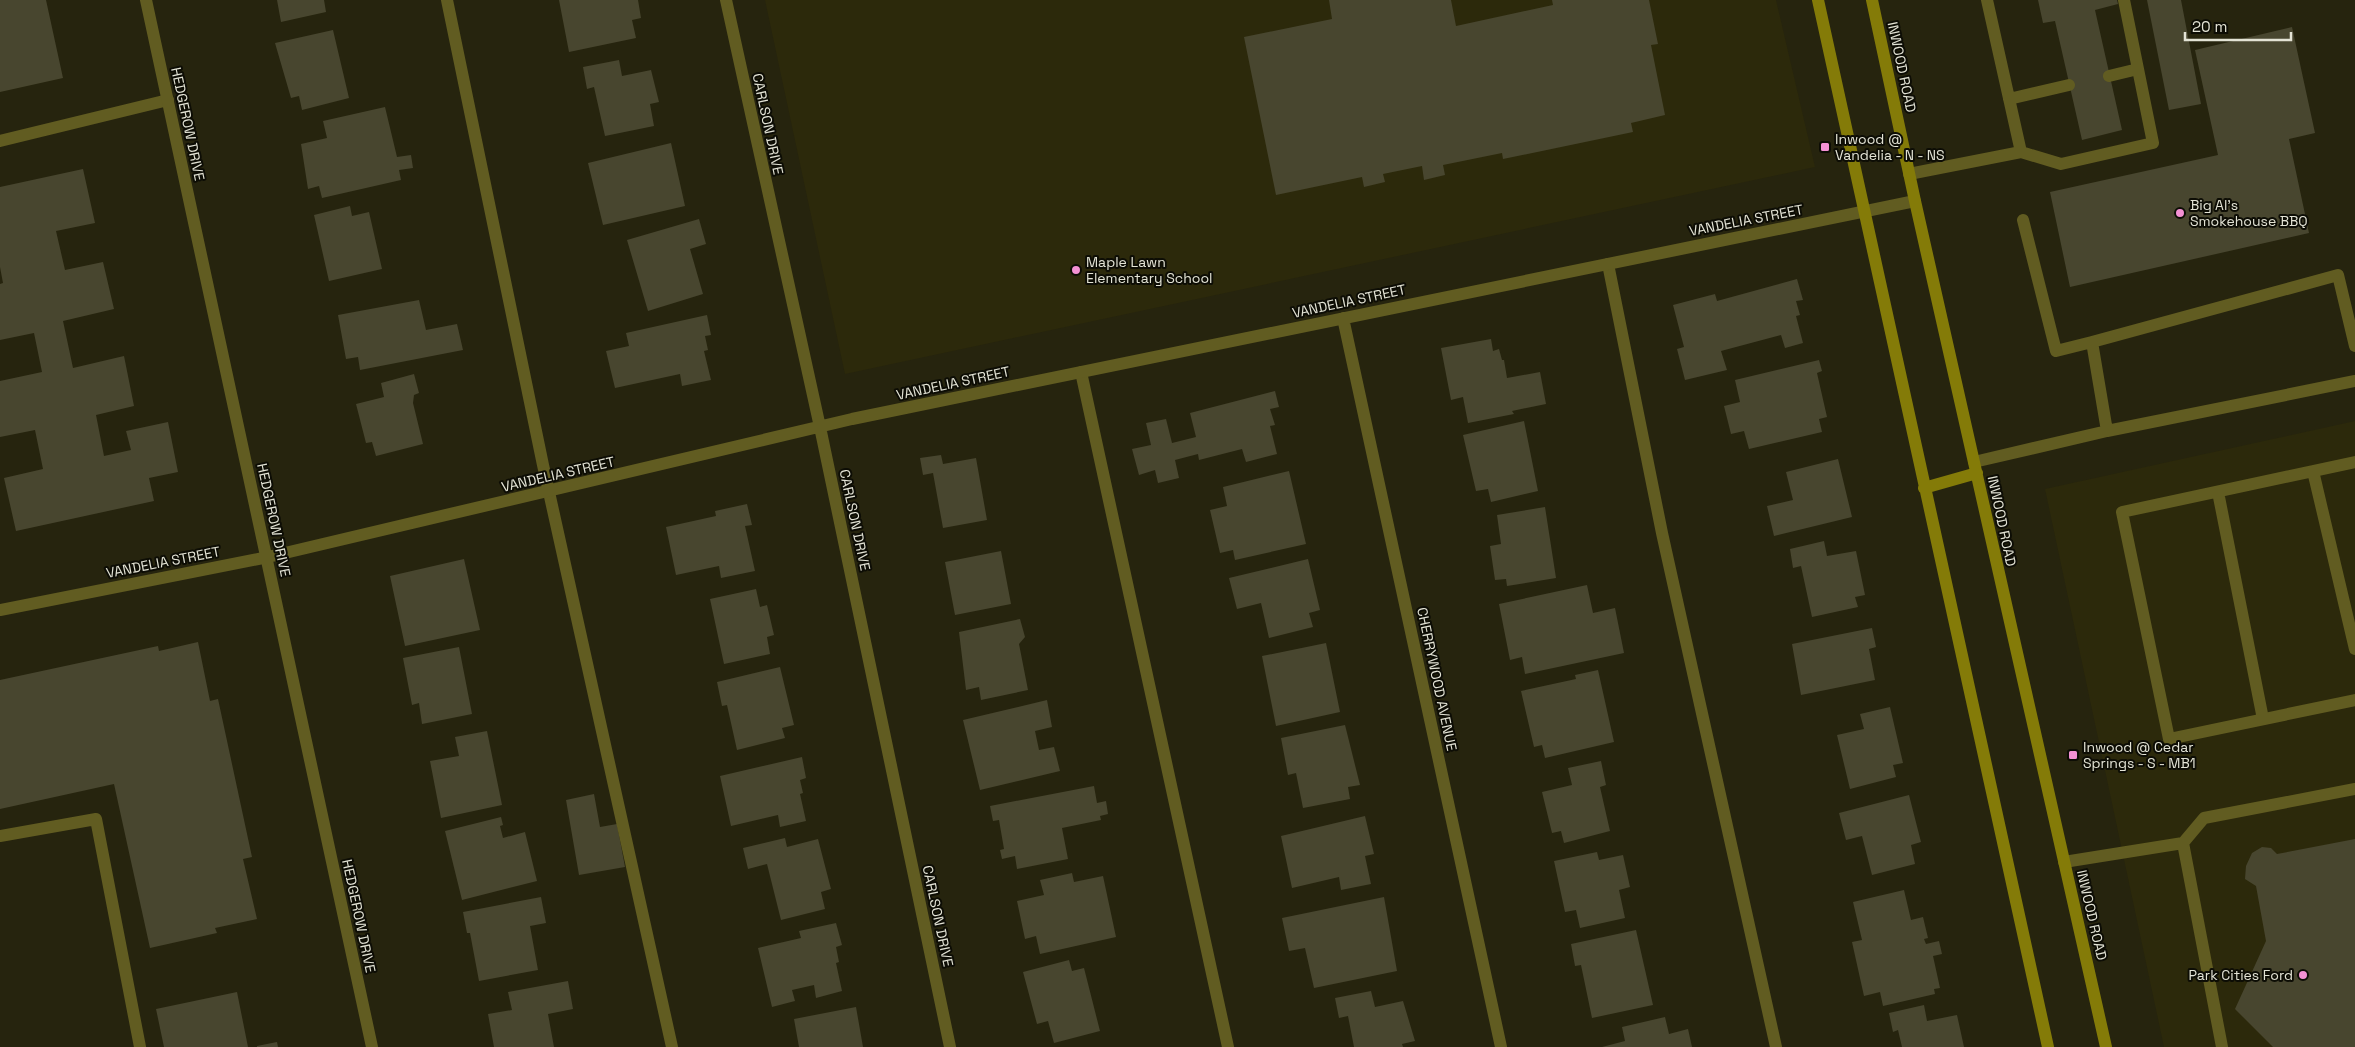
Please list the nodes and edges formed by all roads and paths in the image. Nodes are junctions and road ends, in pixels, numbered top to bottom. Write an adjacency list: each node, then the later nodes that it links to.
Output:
1 (146, 0): 12 (street, HEDGEROW DRIVE)
2 (447, 0): 31 (street)
3 (726, 0): 25 (street, CARLSON DRIVE)
4 (1818, 0): 17 (main road)
5 (1872, 0): 15 (main road, INWOOD ROAD)
6 (1987, 0): 11 (street)
7 (2124, 0): 8 (street)
8 (2138, 69): 9 (street); 14 (street)
9 (2109, 76)
10 (2069, 85): 11 (street)
11 (2009, 99): 14 (street)
12 (168, 100): 13 (street); 33 (street, HEDGEROW DRIVE)
13 (0, 141)
14 (2021, 152): 15 (street)
15 (1909, 174): 16 (main road, INWOOD ROAD)
16 (1915, 201): 17 (street, VANDELIA STREET); 28 (main road, INWOOD ROAD)
17 (1864, 212): 19 (street, VANDELIA STREET); 30 (main road)
18 (2023, 220): 21 (street)
19 (1608, 264): 20 (street, VANDELIA STREET); 48 (street)
20 (1343, 318): 23 (street, VANDELIA STREET); 47 (street, CHERRYWOOD AVENUE)
21 (2092, 342): 22 (street); 26 (street)
22 (2355, 346)
23 (1081, 372): 25 (street, VANDELIA STREET); 46 (street)
24 (2355, 381): 26 (street)
25 (820, 426): 31 (street, VANDELIA STREET); 45 (street, CARLSON DRIVE)
26 (2107, 431): 28 (street)
27 (2355, 462): 29 (street)
28 (1975, 467): 30 (main road); 41 (main road, INWOOD ROAD)
29 (2313, 471): 32 (street); 35 (street)
30 (1924, 488): 49 (main road)
31 (548, 492): 33 (street, VANDELIA STREET); 44 (street)
32 (2218, 492): 37 (street); 37 (street)
33 (268, 557): 34 (street, VANDELIA STREET); 43 (street, HEDGEROW DRIVE)
34 (0, 610)
35 (2355, 649)
36 (2355, 700): 37 (street)
37 (2263, 719)
38 (2355, 789): 40 (street)
39 (0, 836): 42 (street)
40 (2183, 843): 41 (street); 51 (street)
41 (2064, 862): 50 (main road, INWOOD ROAD)
42 (140, 1047)
43 (372, 1047)
44 (672, 1047)
45 (950, 1047)
46 (1228, 1047)
47 (1501, 1047)
48 (1776, 1047)
49 (2048, 1047)
50 (2106, 1047)
51 (2222, 1047)

